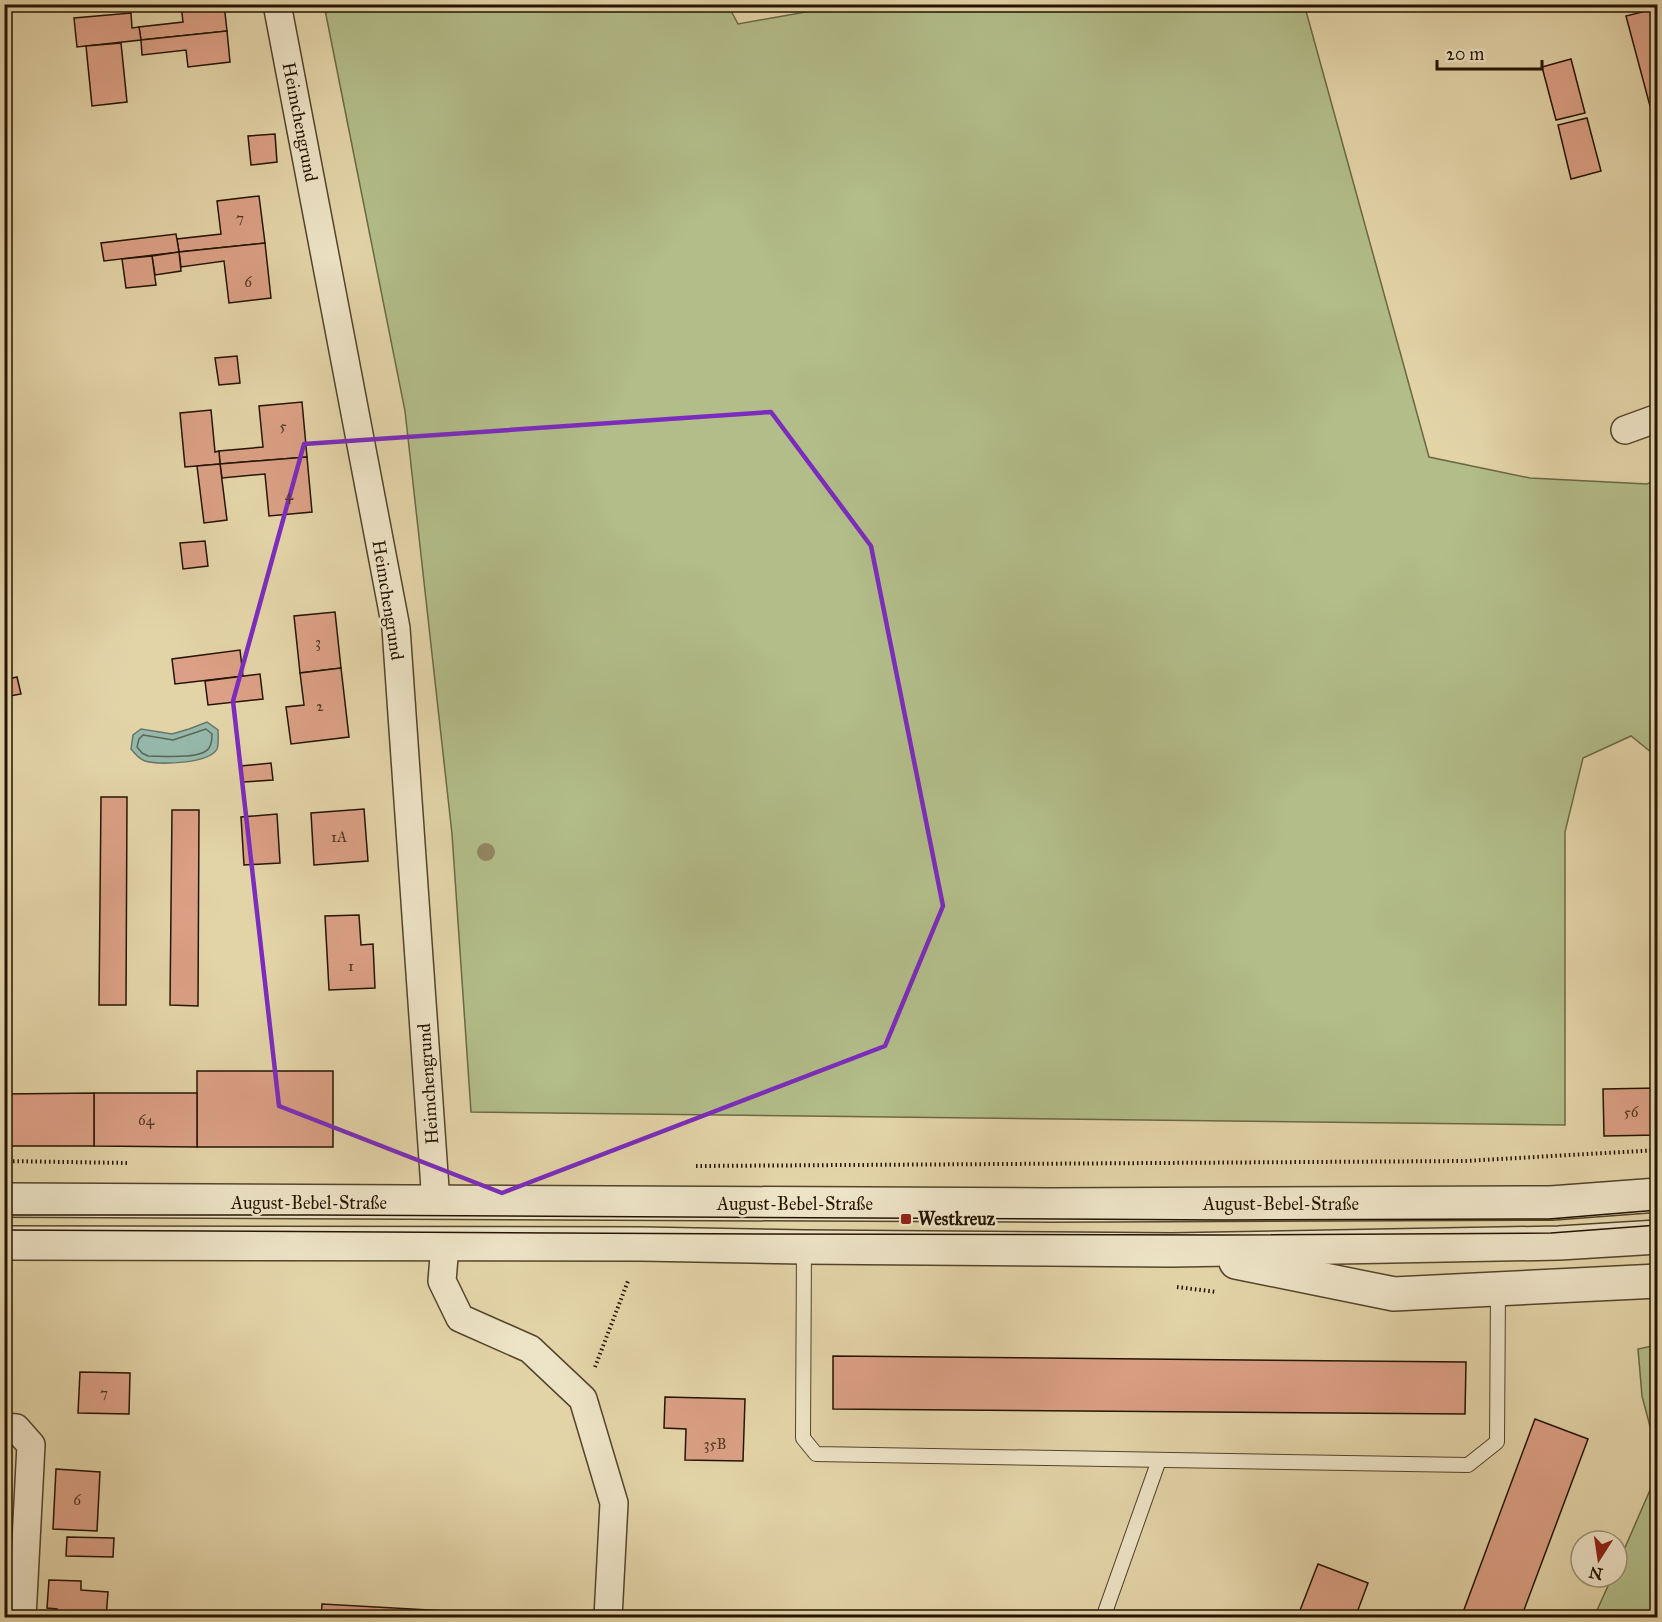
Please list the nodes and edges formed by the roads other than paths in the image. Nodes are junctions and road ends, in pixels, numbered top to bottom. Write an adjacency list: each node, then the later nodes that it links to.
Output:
1 (277, 4): 6 (street, Heimchengrund)
2 (1658, 418): 3 (street)
3 (1625, 430)
4 (1658, 1195): 6 (street, August-Bebel-Straße)
5 (4, 1200): 6 (street, August-Bebel-Straße)
6 (436, 1203)
7 (1658, 1237): 11 (street)
8 (4, 1243): 9 (street)
9 (445, 1245): 10 (street); 17 (street)
10 (804, 1247): 11 (street); 15 (lane)
11 (1172, 1250): 13 (street)
12 (1658, 1281): 13 (street)
13 (1498, 1289): 15 (lane)
14 (4, 1428): 16 (street)
15 (1159, 1460): 18 (lane)
16 (22, 1617)
17 (608, 1617)
18 (1103, 1617)

